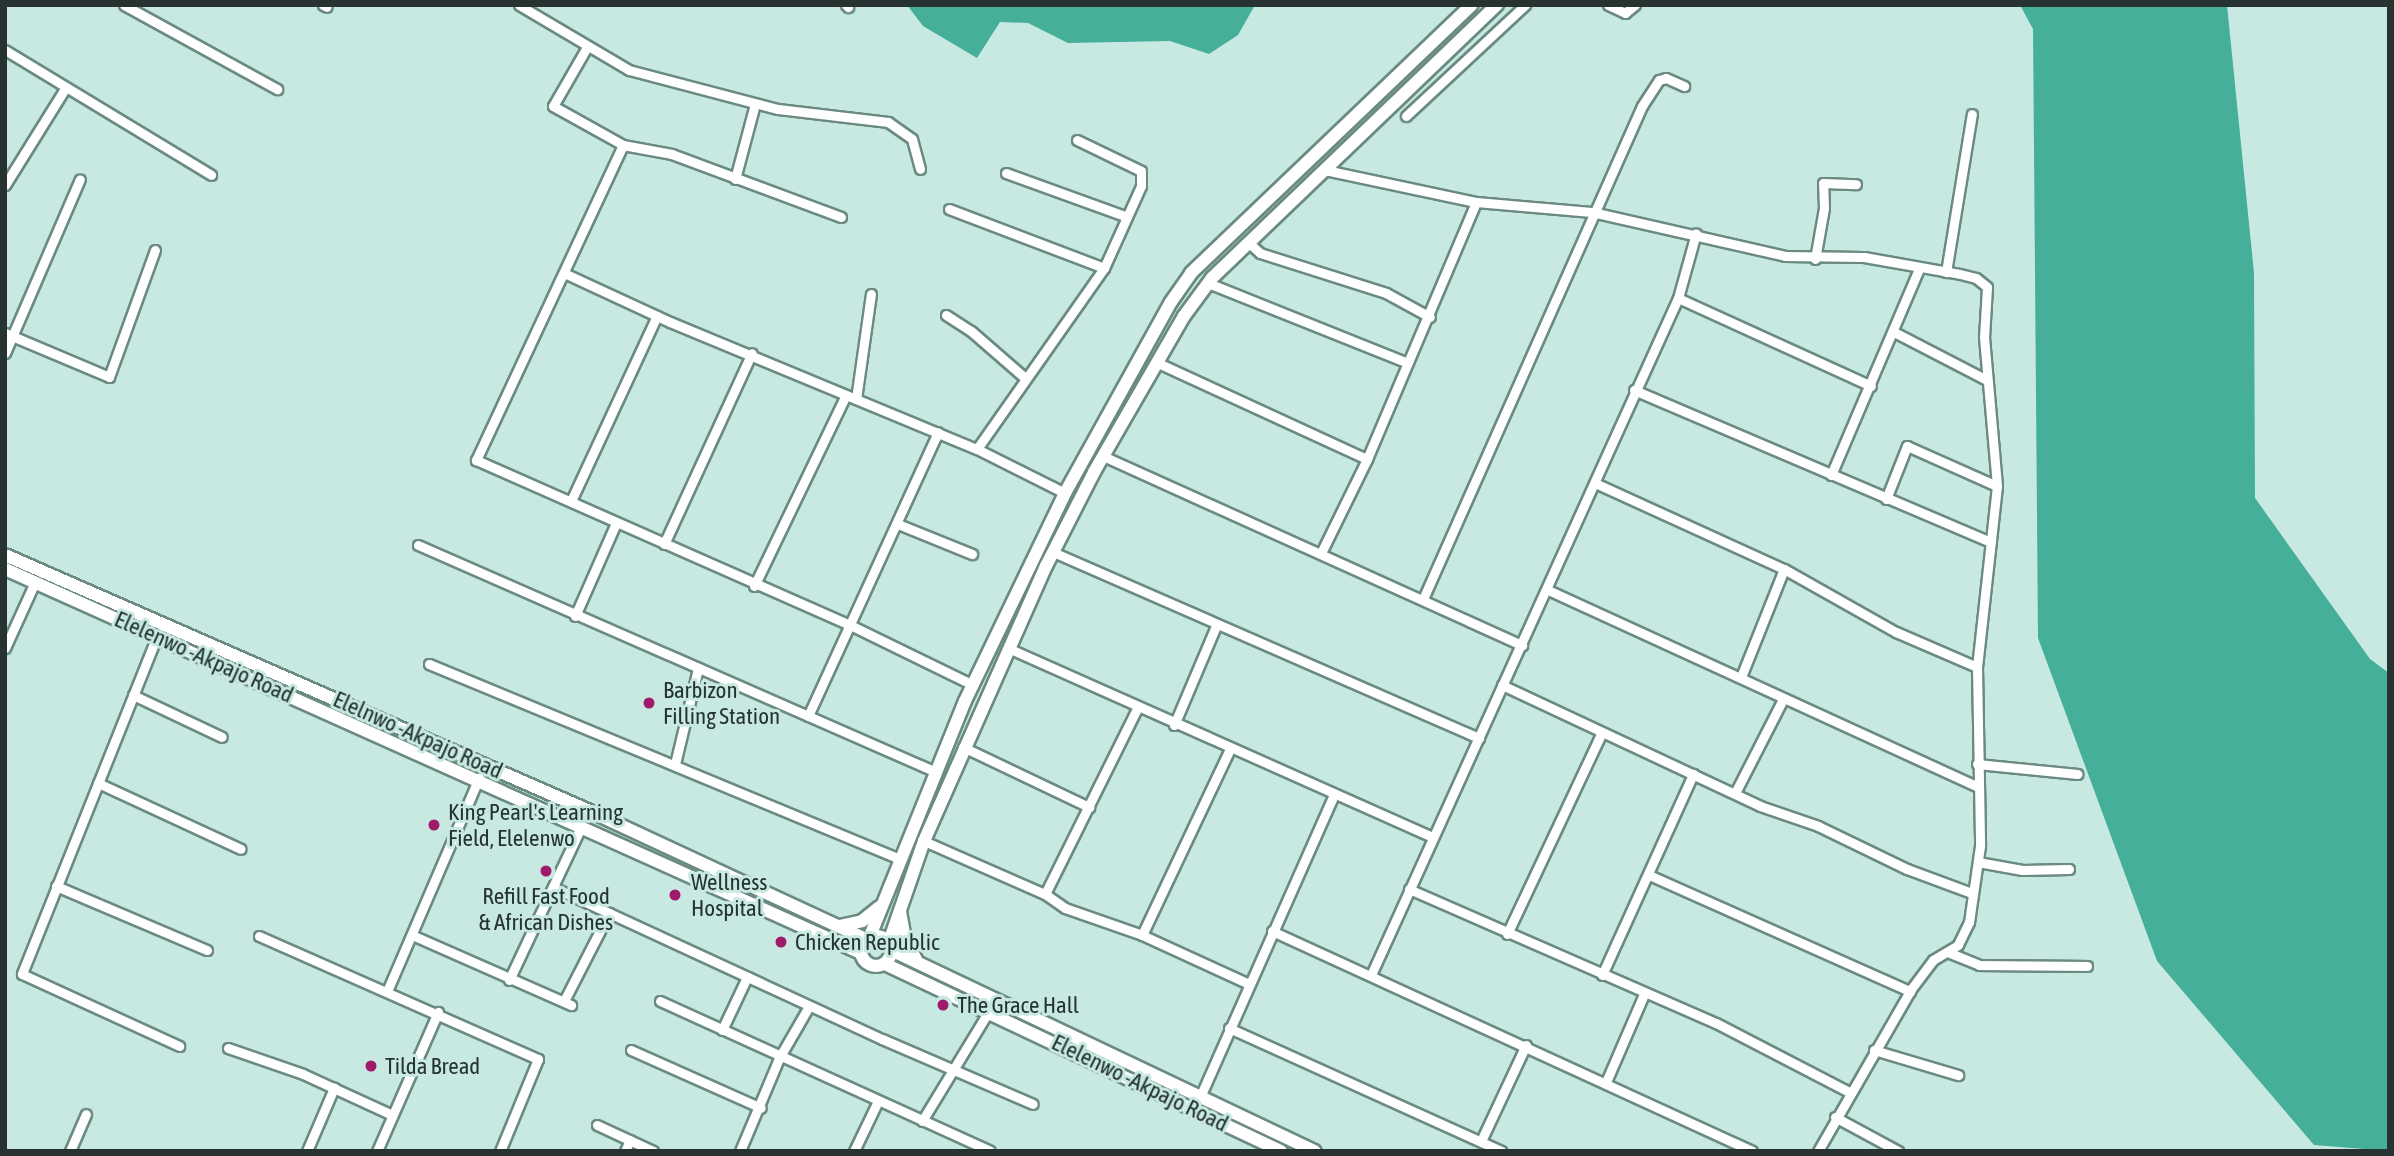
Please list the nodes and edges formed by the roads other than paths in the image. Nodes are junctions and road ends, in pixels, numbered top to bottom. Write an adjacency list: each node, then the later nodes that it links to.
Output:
1 (124, 5): 12 (street)
2 (519, 5): 8 (street)
3 (1471, 5): 64 (main road)
4 (1497, 5): 19 (main road)
5 (1525, 5): 15 (street)
6 (1608, 5): 7 (street)
7 (1635, 5)
8 (587, 47): 13 (street); 17 (street)
9 (5, 50): 11 (street)
10 (1684, 86): 28 (street)
11 (66, 87): 21 (street); 25 (street)
12 (277, 89)
13 (755, 104): 18 (street); 23 (street)
14 (1972, 114): 38 (street)
15 (1406, 116)
16 (1077, 140): 29 (street)
17 (623, 145): 23 (street); 37 (street)
18 (920, 169)
19 (1325, 170): 26 (street); 32 (main road)
20 (1006, 173): 29 (street)
21 (211, 175)
22 (80, 178): 46 (street)
23 (735, 179): 30 (street)
24 (1856, 184): 34 (street)
25 (5, 185)
26 (1476, 202): 28 (street); 44 (street)
27 (949, 209): 35 (street)
28 (1592, 212): 31 (street); 81 (street)
29 (1125, 216): 35 (street)
30 (841, 217)
31 (1696, 233): 34 (street); 41 (street)
32 (1249, 243): 39 (main road); 44 (street)
33 (155, 250): 46 (street)
34 (1815, 259): 36 (street)
35 (1104, 268): 51 (street)
36 (1919, 269): 38 (street); 45 (street)
37 (564, 272): 43 (street); 66 (street)
38 (1946, 272): 52 (street)
39 (1208, 283): 49 (main road); 50 (street)
40 (871, 294): 56 (street)
41 (1678, 298): 53 (street); 54 (street)
42 (946, 315): 51 (street)
43 (657, 316): 48 (street); 66 (street)
44 (1430, 317): 50 (street)
45 (1894, 332): 52 (street); 53 (street)
46 (8, 335): 47 (street)
47 (5, 353)
48 (752, 353): 55 (street); 70 (street)
49 (1158, 363): 59 (main road); 60 (street)
50 (1409, 363): 60 (street)
51 (1025, 378): 58 (street)
52 (1987, 380): 63 (street)
53 (1871, 386): 61 (street)
54 (1634, 390): 61 (street); 62 (street)
55 (846, 395): 56 (street); 79 (street)
56 (856, 400): 57 (street)
57 (938, 432): 58 (street); 68 (street)
58 (978, 449): 64 (street)
59 (1103, 456): 72 (main road); 73 (street)
60 (1367, 459): 73 (street)
61 (1831, 475): 65 (street)
62 (1594, 483): 77 (street); 80 (street)
63 (1997, 486): 65 (street); 69 (street)
64 (1065, 493): 93 (main road)
65 (1886, 499): 69 (street)
66 (570, 501): 67 (street)
67 (616, 523): 70 (street); 82 (street)
68 (898, 524): 74 (street); 83 (street)
69 (1991, 542): 90 (street)
70 (664, 544): 79 (street)
71 (418, 545): 82 (street)
72 (1053, 552): 84 (street); 88 (main road)
73 (1321, 553): 81 (street)
74 (972, 554)
75 (5, 555): 132 (main road, Elelnwo -Akpajo Road)
76 (5, 569): 78 (main road, Elelenwo -Akpajo Road)
77 (1784, 569): 90 (street); 92 (street)
78 (35, 582): 85 (main road, Elelenwo -Akpajo Road); 87 (street)
79 (754, 586): 83 (street)
80 (1548, 590): 86 (street); 92 (street)
81 (1423, 599): 86 (street)
82 (575, 616): 91 (street)
83 (848, 624): 93 (street); 98 (street)
84 (1216, 626): 99 (street); 102 (street)
85 (157, 636): 95 (street); 110 (main road, Elelenwo -Akpajo Road)
86 (1522, 645): 94 (street)
87 (5, 648)
88 (1008, 648): 97 (street); 103 (main road)
89 (429, 664): 105 (street)
90 (1977, 667): 106 (street)
91 (698, 668): 98 (street); 105 (street)
92 (1741, 677): 96 (street)
93 (973, 685): 107 (main road)
94 (1502, 685): 100 (street); 102 (street)
95 (134, 695): 101 (street); 111 (street)
96 (1783, 699): 112 (street); 113 (street)
97 (1137, 709): 99 (street); 115 (street)
98 (807, 716): 107 (street)
99 (1174, 724): 104 (street)
100 (1601, 733): 108 (street); 135 (street)
101 (222, 737)
102 (1479, 738): 117 (street)
103 (963, 747): 115 (street); 118 (main road)
104 (1230, 749): 114 (street); 134 (street)
105 (675, 764): 120 (street)
106 (1976, 764): 109 (street); 112 (street)
107 (936, 772): 120 (main road)
108 (1693, 774): 113 (street); 123 (street)
109 (2078, 774)
110 (479, 778): 116 (main road, Elelenwo -Akpajo Road); 136 (street)
111 (98, 783): 119 (street); 124 (street)
112 (1978, 788): 121 (street)
113 (1735, 793): 127 (street)
114 (1334, 794): 117 (street); 133 (street)
115 (1089, 807): 128 (street)
116 (582, 825): 125 (street); 141 (main road, Elelenwo -Akpajo Road)
117 (1431, 836): 126 (street)
118 (924, 841): 128 (street); 130 (main road)
119 (241, 849)
120 (900, 859): 129 (main road)
121 (1978, 862): 122 (street); 127 (street)
122 (2069, 869)
123 (1649, 875): 147 (street); 152 (street)
124 (56, 886): 140 (street); 161 (street)
125 (555, 888): 131 (street); 149 (street)
126 (1409, 889): 135 (street); 146 (street)
127 (1972, 893): 142 (street)
128 (1045, 894): 134 (street)
129 (880, 907): 132 (main road); 138 (main road)
130 (900, 907): 139 (main road); 143 (main road)
131 (609, 913): 148 (street); 149 (street)
132 (839, 926): 138 (main road, Elelnwo -Akpajo Road)
133 (1272, 931): 146 (street); 150 (street)
134 (1142, 934): 150 (street)
135 (1507, 934): 147 (street)
136 (412, 935): 149 (street); 151 (street)
137 (258, 936): 151 (street)
138 (868, 938): 139 (main road, Elelnwo -Akpajo Road); 141 (main road)
139 (890, 946): 143 (main road, Elelenwo -Akpajo Road); 144 (main road)
140 (207, 950)
141 (861, 953): 144 (main road, Elelenwo -Akpajo Road)
142 (1950, 953): 145 (street); 152 (street)
143 (917, 962): 171 (main road, Elelenwo -Akpajo Road)
144 (885, 964): 156 (main road, Elelenwo -Akpajo Road)
145 (2087, 966)
146 (1371, 975): 160 (street)
147 (1602, 975): 153 (street)
148 (747, 977): 155 (street); 159 (street)
149 (509, 980)
150 (1249, 984): 158 (street)
151 (388, 989): 157 (street)
152 (1910, 991): 164 (street)
153 (1644, 994): 168 (street); 170 (street)
154 (660, 1001): 159 (street)
155 (809, 1006): 165 (street); 166 (street)
156 (989, 1011): 166 (street); 191 (main road, Elelenwo -Akpajo Road)
157 (438, 1012): 176 (street); 185 (street)
158 (1229, 1028): 171 (street); 181 (street)
159 (722, 1030): 165 (street)
160 (1526, 1045): 168 (street); 181 (street)
161 (179, 1046)
162 (228, 1048): 169 (street)
163 (631, 1050): 174 (street)
164 (1874, 1050): 167 (street); 170 (street)
165 (779, 1058): 172 (street); 174 (street)
166 (953, 1069): 173 (street); 178 (street)
167 (1958, 1075)
168 (1606, 1083): 194 (street)
169 (334, 1088): 176 (street); 183 (street)
170 (1849, 1092): 177 (street)
171 (1200, 1097): 192 (main road, Elelenwo -Akpajo Road)
172 (878, 1101): 178 (street); 189 (street)
173 (1033, 1104)
174 (761, 1108): 188 (street)
175 (86, 1114): 182 (street)
176 (392, 1115): 184 (street)
177 (1835, 1117): 195 (street); 196 (street)
178 (922, 1121): 190 (street)
179 (597, 1125): 180 (street)
180 (630, 1140): 186 (street); 187 (street)
181 (1481, 1141): 193 (street)
182 (70, 1151)
183 (307, 1151)
184 (377, 1151)
185 (500, 1151)
186 (625, 1151)
187 (653, 1151)
188 (740, 1151)
189 (855, 1151)
190 (990, 1151)
191 (1281, 1151)
192 (1315, 1151)
193 (1501, 1151)
194 (1752, 1151)
195 (1818, 1151)
196 (1898, 1151)

